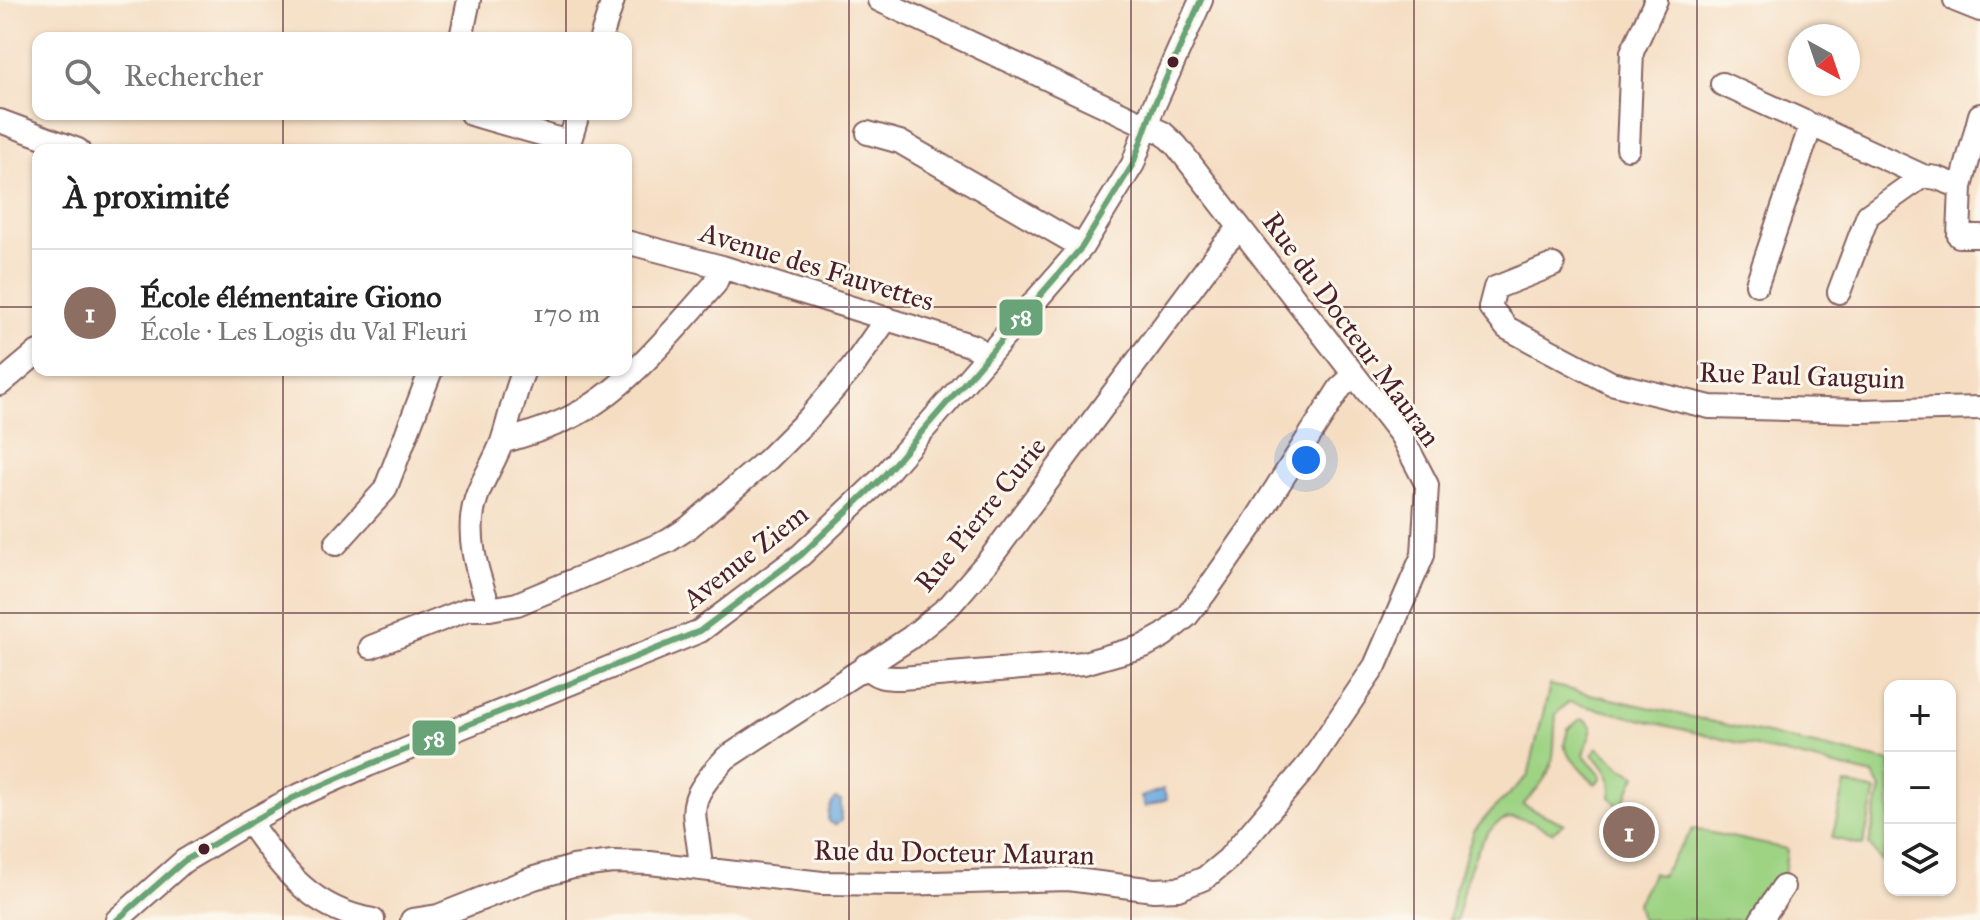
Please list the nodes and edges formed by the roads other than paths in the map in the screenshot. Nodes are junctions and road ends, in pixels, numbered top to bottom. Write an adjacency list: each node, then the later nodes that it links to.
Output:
1 (469, 0): 8 (street)
2 (613, 0): 9 (street)
3 (879, 0): 15 (street, Rue du Docteur Mauran)
4 (1201, 0): 15 (street, Avenue Ziem)
5 (1656, 0): 21 (street)
6 (1955, 0): 7 (street)
7 (1980, 10)
8 (462, 32)
9 (603, 32)
10 (1722, 84): 16 (street)
11 (1980, 115): 23 (street)
12 (489, 120): 19 (street)
13 (576, 120): 20 (street)
14 (0, 121): 18 (street)
15 (1146, 125): 24 (street, Rue du Docteur Mauran); 27 (street, Avenue Ziem)
16 (1811, 125): 22 (street); 30 (street)
17 (868, 133): 27 (street)
18 (62, 144)
19 (562, 144)
20 (569, 144)
21 (1628, 148)
22 (1923, 176): 23 (street); 31 (street)
23 (1961, 187): 25 (street)
24 (1240, 228): 39 (street, Rue du Docteur Mauran); 46 (street, Rue Pierre Curie)
25 (1980, 236)
26 (632, 244): 29 (street, Avenue des Fauvettes)
27 (1082, 247): 33 (street, Avenue Ziem)
28 (1553, 265): 41 (street, Rue Paul Gauguin)
29 (722, 267): 32 (street, Avenue des Fauvettes); 35 (street)
30 (1757, 284)
31 (1839, 292)
32 (887, 318): 33 (street, Avenue des Fauvettes); 44 (street)
33 (988, 355): 47 (street, Avenue Ziem)
34 (32, 357): 40 (street)
35 (632, 372)
36 (429, 376): 43 (street)
37 (522, 376): 42 (street)
38 (627, 376): 42 (street)
39 (1353, 376): 46 (street); 48 (street, Rue du Docteur Mauran)
40 (0, 384)
41 (1980, 408)
42 (502, 442): 44 (street)
43 (336, 544)
44 (490, 609): 45 (street)
45 (371, 647)
46 (866, 665): 48 (street, Rue Pierre Curie)
47 (249, 822): 50 (street, Avenue Ziem); 51 (street)
48 (701, 869): 52 (street, Rue du Docteur Mauran)
49 (1783, 887): 53 (street)
50 (117, 920)
51 (373, 920)
52 (412, 920)
53 (1761, 920)

